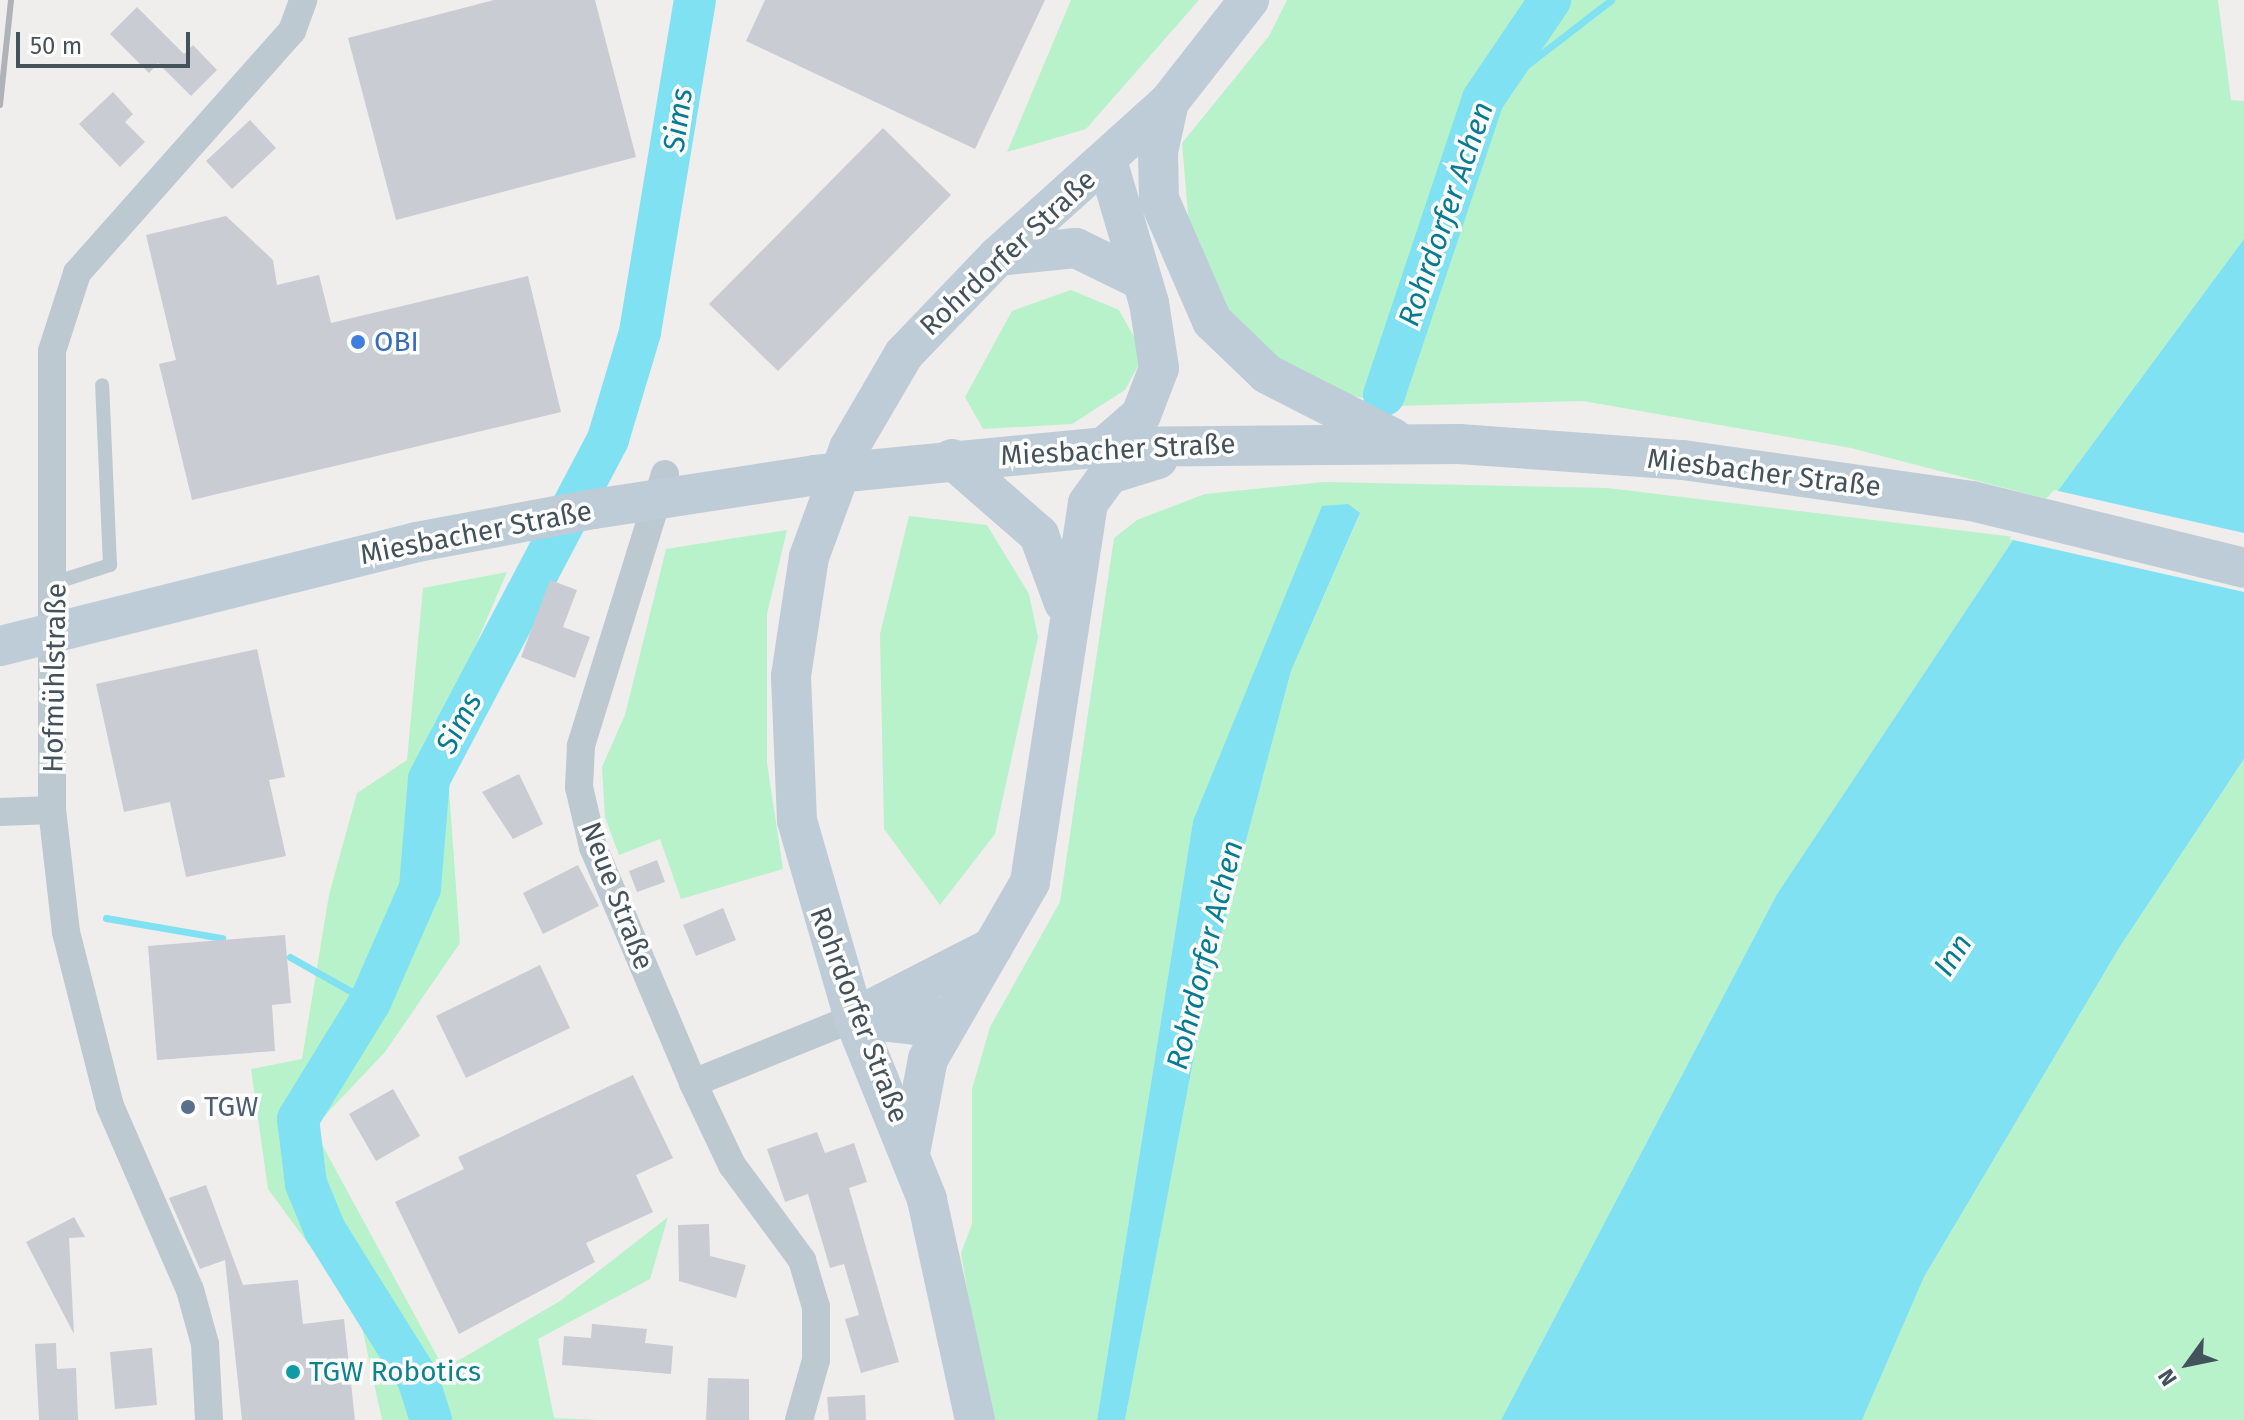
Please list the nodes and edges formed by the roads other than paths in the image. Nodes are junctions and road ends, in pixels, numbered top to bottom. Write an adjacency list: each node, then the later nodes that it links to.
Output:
1 (303, 0): 15 (street, Hofmühlstraße)
2 (1249, 0): 3 (main road, Rohrdorfer Straße)
3 (1169, 102): 4 (main road, Rohrdorfer Straße); 5 (main road)
4 (1113, 155): 5 (main road); 6 (main road, Rohrdorfer Straße); 7 (main road)
5 (1159, 199): 10 (main road)
6 (998, 256): 7 (main road); 22 (main road, Rohrdorfer Straße)
7 (1139, 279): 11 (main road)
8 (102, 385): 15 (lane)
9 (1283, 442): 10 (main road, Miesbacher Straße); 11 (main road, Miesbacher Straße); 16 (main road)
10 (1403, 443): 14 (main road, Miesbacher Straße)
11 (1104, 447): 12 (main road, Miesbacher Straße)
12 (944, 460): 16 (main road); 17 (main road, Miesbacher Straße)
13 (665, 474): 23 (street, Neue Straße)
14 (2244, 568)
15 (57, 582): 18 (street, Hofmühlstraße)
16 (1067, 619): 20 (main road)
17 (0, 646)
18 (52, 810): 19 (street); 25 (street, Hofmühlstraße)
19 (0, 812)
20 (997, 944): 21 (main road); 22 (main road)
21 (948, 1015): 22 (main road); 24 (main road)
22 (854, 1018): 23 (street); 24 (main road, Rohrdorfer Straße)
23 (693, 1083): 26 (street, Neue Straße)
24 (911, 1151): 27 (main road, Rohrdorfer Straße)
25 (209, 1420)
26 (799, 1420)
27 (975, 1420)

